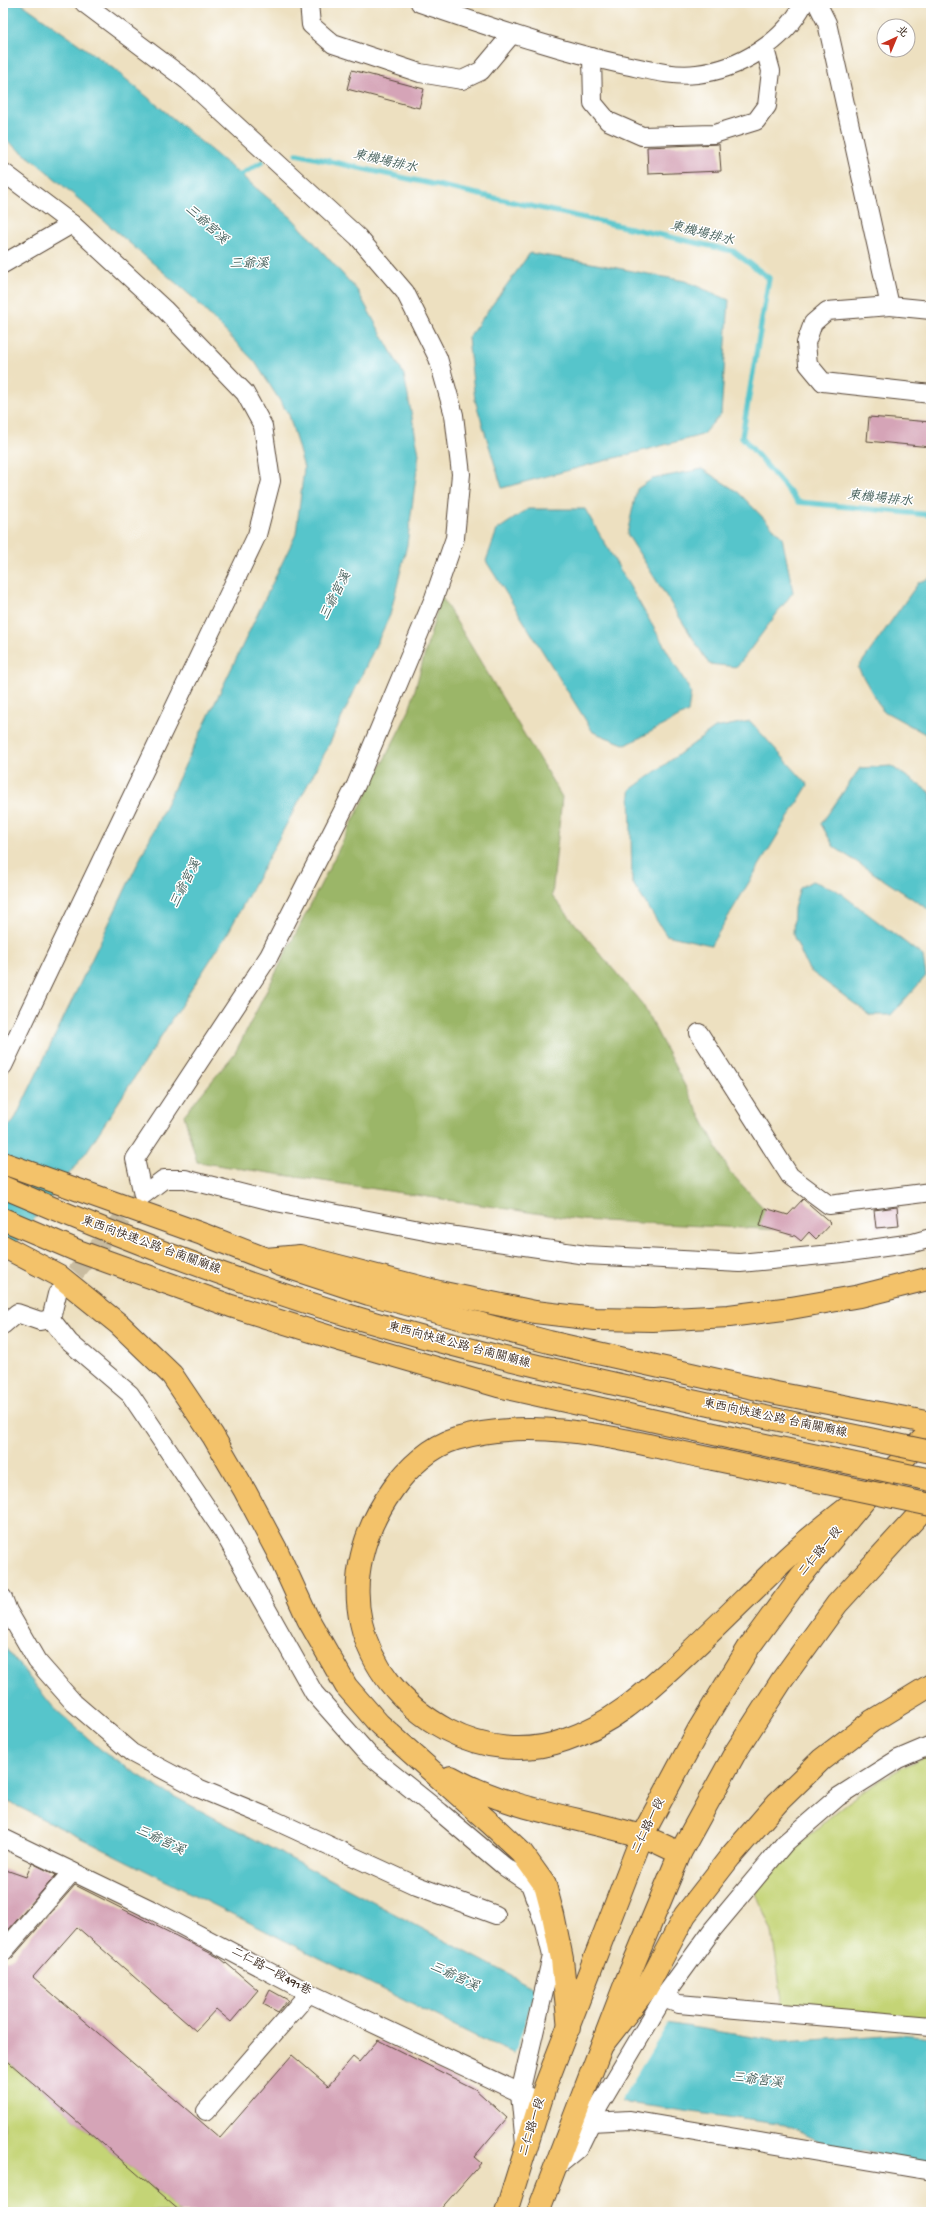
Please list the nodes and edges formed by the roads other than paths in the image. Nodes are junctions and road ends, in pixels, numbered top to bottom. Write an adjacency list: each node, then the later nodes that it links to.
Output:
1 (84, 3): 21 (street)
2 (309, 3): 6 (street)
3 (420, 3): 6 (street)
4 (804, 3): 7 (street)
5 (817, 3): 12 (street)
6 (512, 34): 8 (street)
7 (765, 49): 8 (street); 8 (street)
8 (592, 57)
9 (3, 172): 10 (street)
10 (72, 224): 11 (street); 16 (street)
11 (3, 264)
12 (890, 306): 13 (street); 14 (street)
13 (931, 310)
14 (931, 394)
15 (699, 1033): 19 (street)
16 (3, 1066)
17 (3, 1163): 23 (main road)
18 (3, 1187): 30 (main road, 東西向快速公路 台南關廟線, bridge)
19 (931, 1192)
20 (3, 1219): 31 (main road, bridge)
21 (931, 1238)
22 (3, 1246): 25 (main road)
23 (266, 1260): 24 (main road); 28 (main road)
24 (931, 1278)
25 (57, 1284): 26 (street); 38 (main road)
26 (51, 1319): 27 (street); 45 (street)
27 (3, 1325)
28 (931, 1423)
29 (931, 1431): 32 (main road)
30 (931, 1452)
31 (931, 1480)
32 (878, 1484): 34 (main road, bridge); 39 (main road, 二仁路一段)
33 (931, 1501): 41 (main road)
34 (931, 1505)
35 (3, 1598): 43 (street)
36 (931, 1685): 47 (main road)
37 (931, 1745): 47 (street)
38 (420, 1760): 39 (main road); 45 (main road)
39 (642, 1836): 41 (main road); 49 (main road, 二仁路一段)
40 (3, 1838): 42 (street, 二仁路一段491巷)
41 (680, 1853): 47 (main road)
42 (72, 1872): 44 (street); 46 (street, 二仁路一段491巷)
43 (496, 1915)
44 (3, 1952)
45 (557, 1957): 49 (main road); 50 (street)
46 (309, 1993): 50 (street, 二仁路一段491巷); 53 (street)
47 (656, 1994): 48 (street); 52 (street); 52 (main road)
48 (931, 2026)
49 (569, 2028): 51 (main road, 二仁路一段)
50 (522, 2086): 51 (street, 二仁路一段491巷); 54 (street)
51 (543, 2094): 54 (main road, 二仁路一段)
52 (590, 2110): 55 (street); 57 (main road)
53 (206, 2111)
54 (526, 2150): 56 (main road, 二仁路一段)
55 (931, 2171)
56 (506, 2212)
57 (538, 2212)

